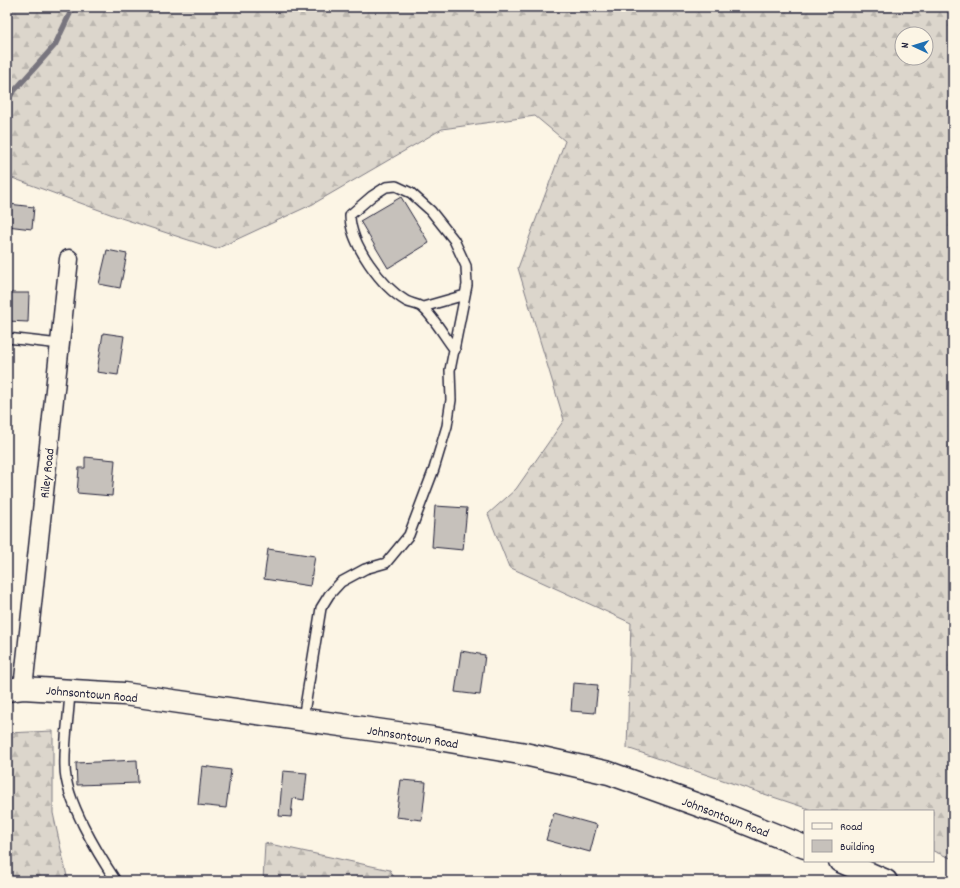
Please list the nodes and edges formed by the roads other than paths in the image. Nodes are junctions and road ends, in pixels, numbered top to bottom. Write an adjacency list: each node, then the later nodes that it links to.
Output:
1 (69, 259): 5 (street, Riley Road)
2 (465, 295): 3 (lane); 3 (lane); 6 (lane)
3 (423, 308): 6 (lane)
4 (7, 338): 5 (lane)
5 (60, 344): 7 (street, Riley Road)
6 (454, 350): 9 (lane)
7 (15, 689): 8 (street, Johnsontown Road)
8 (70, 691): 9 (street, Johnsontown Road); 12 (lane)
9 (303, 719): 10 (street, Johnsontown Road)
10 (804, 846)
11 (842, 862): 13 (street)
12 (116, 881)
13 (886, 881)

